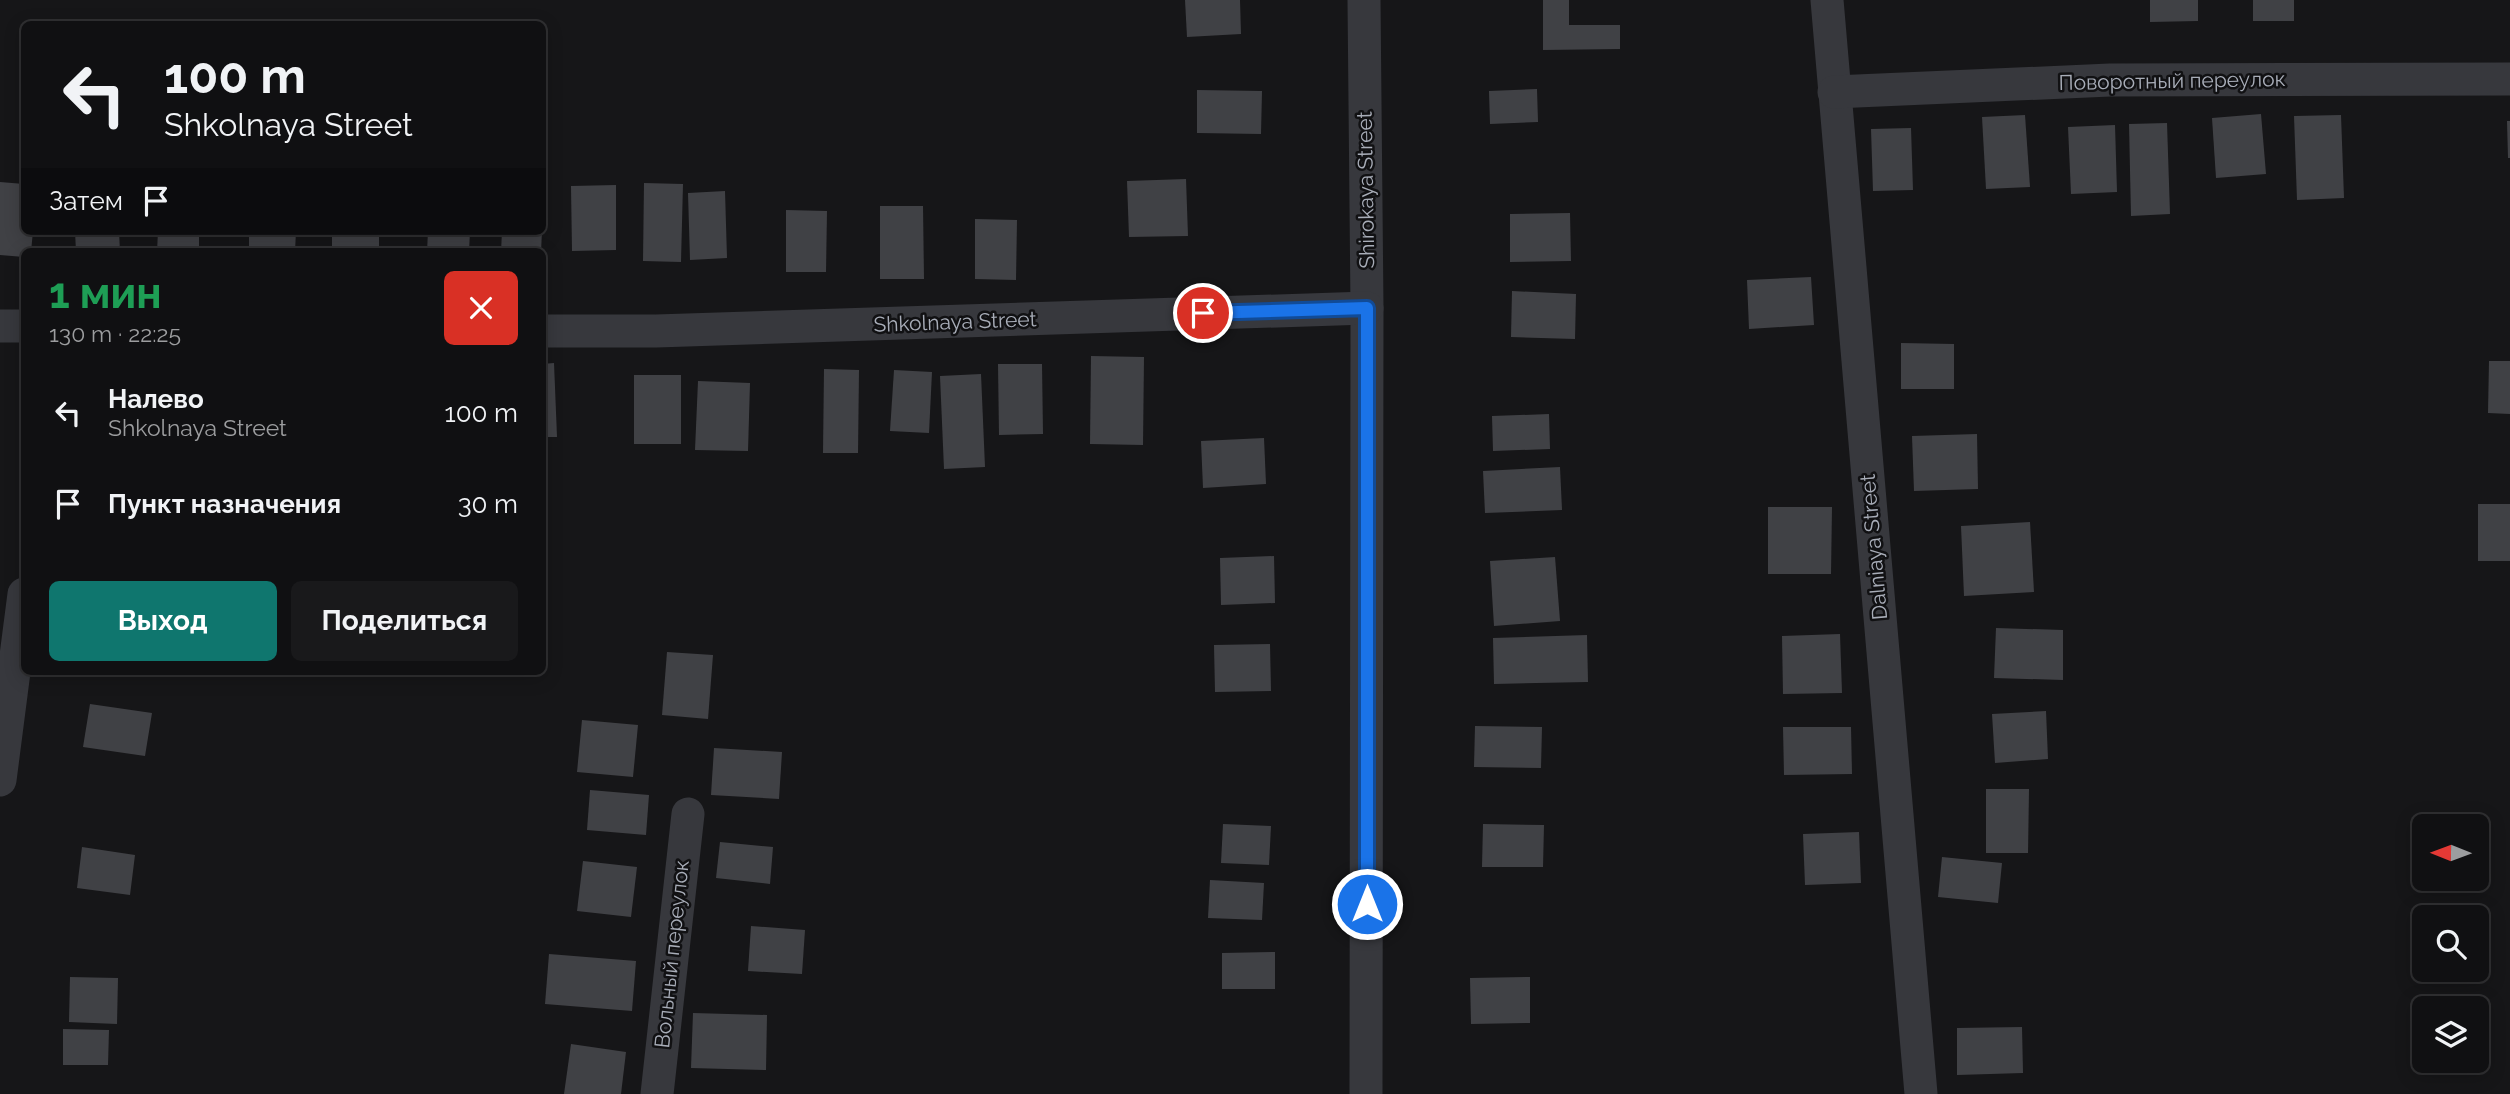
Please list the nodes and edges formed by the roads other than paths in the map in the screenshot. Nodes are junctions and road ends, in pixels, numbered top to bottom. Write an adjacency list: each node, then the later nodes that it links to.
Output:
1 (1364, 0): 5 (street, Shirokaya Street)
2 (1827, 0): 4 (street, Dalniaya Street)
3 (2510, 79): 4 (street, Поворотный переулок)
4 (1834, 92): 14 (street, Dalniaya Street)
5 (1367, 308): 8 (street, Shkolnaya Street); 13 (street, Shirokaya Street)
6 (0, 326): 7 (street)
7 (21, 326)
8 (546, 331)
9 (21, 617): 10 (street)
10 (0, 780)
11 (688, 814): 12 (street, Вольный переулок)
12 (657, 1094)
13 (1366, 1094)
14 (1921, 1094)

